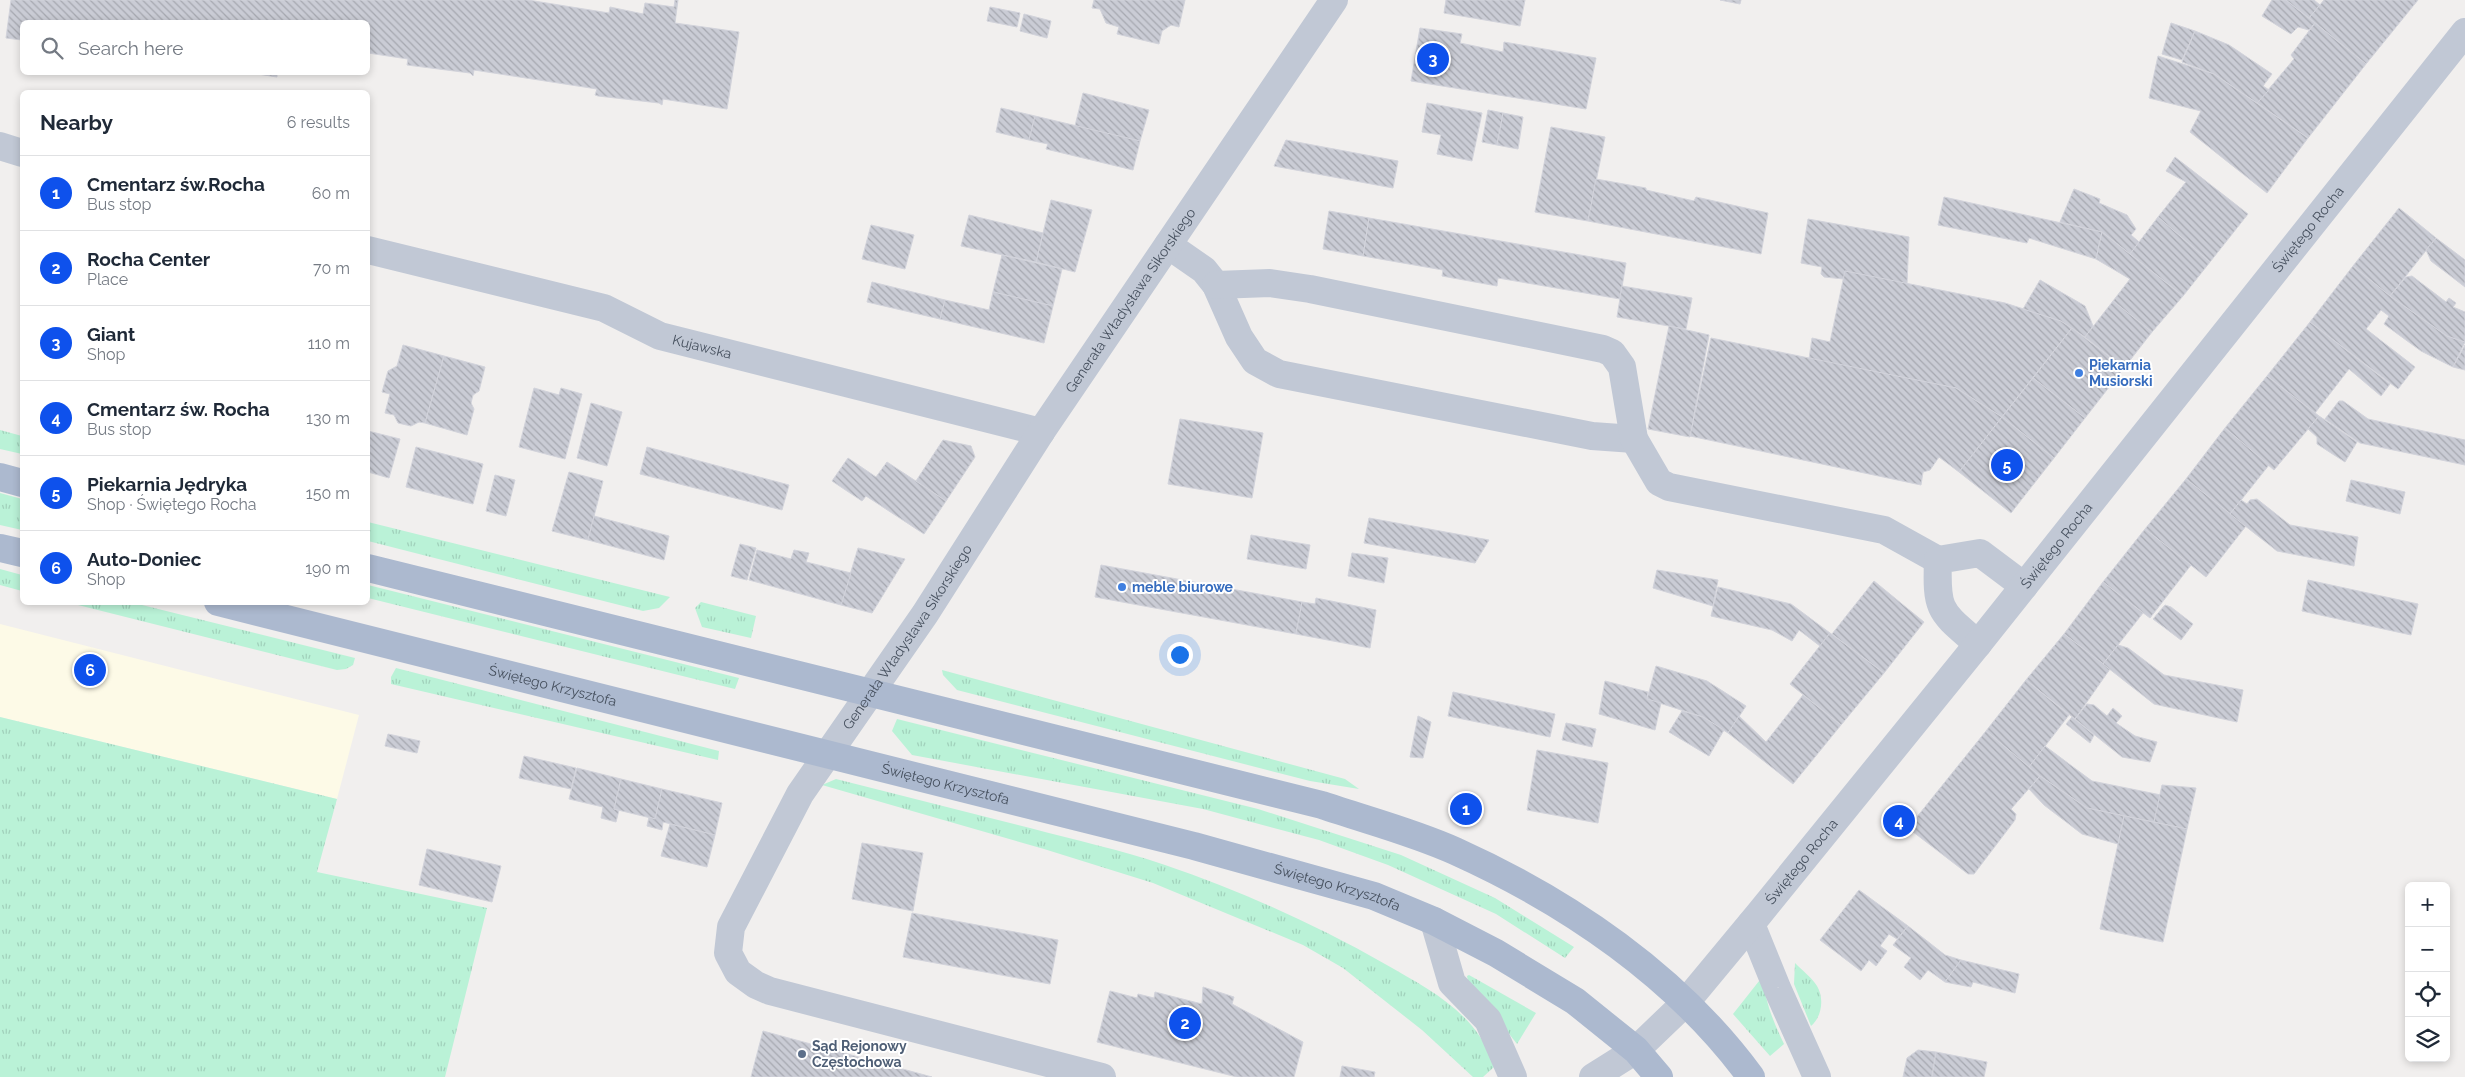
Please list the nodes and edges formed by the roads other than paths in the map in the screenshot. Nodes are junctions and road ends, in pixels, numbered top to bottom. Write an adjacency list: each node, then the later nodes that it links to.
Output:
1 (1334, 0): 5 (street, Generała Władysława Sikorskiego)
2 (2465, 32): 16 (street, Świętego Rocha)
3 (0, 146): 4 (street)
4 (20, 152)
5 (1168, 245): 7 (street); 8 (street, Generała Władysława Sikorskiego)
6 (370, 250): 8 (street, Kujawska)
7 (1216, 285): 9 (street); 9 (street)
8 (1041, 432): 19 (street, Generała Władysława Sikorskiego)
9 (1634, 439): 14 (street)
10 (0, 477): 11 (main road)
11 (20, 482)
12 (0, 548): 13 (main road)
13 (20, 553)
14 (1938, 560): 16 (street); 18 (street)
15 (370, 568): 19 (main road)
16 (2024, 586): 18 (street, Świętego Rocha)
17 (230, 605): 20 (main road, Świętego Krzysztofa)
18 (1978, 644): 22 (street, Świętego Rocha)
19 (870, 692): 20 (street, Generała Władysława Sikorskiego); 23 (main road)
20 (825, 755): 21 (main road, Świętego Krzysztofa); 25 (street, Generała Władysława Sikorskiego)
21 (1434, 921): 24 (main road, Świętego Krzysztofa); 26 (street)
22 (1751, 924): 23 (street, Świętego Rocha); 31 (street)
23 (1686, 1002): 24 (street, Świętego Rocha); 30 (main road)
24 (1636, 1050): 27 (street, Świętego Rocha); 28 (street, Świętego Rocha); 29 (main road, Świętego Krzysztofa)
25 (1102, 1077)
26 (1513, 1077)
27 (1592, 1077)
28 (1622, 1077)
29 (1659, 1077)
30 (1751, 1077)
31 (1817, 1077)

